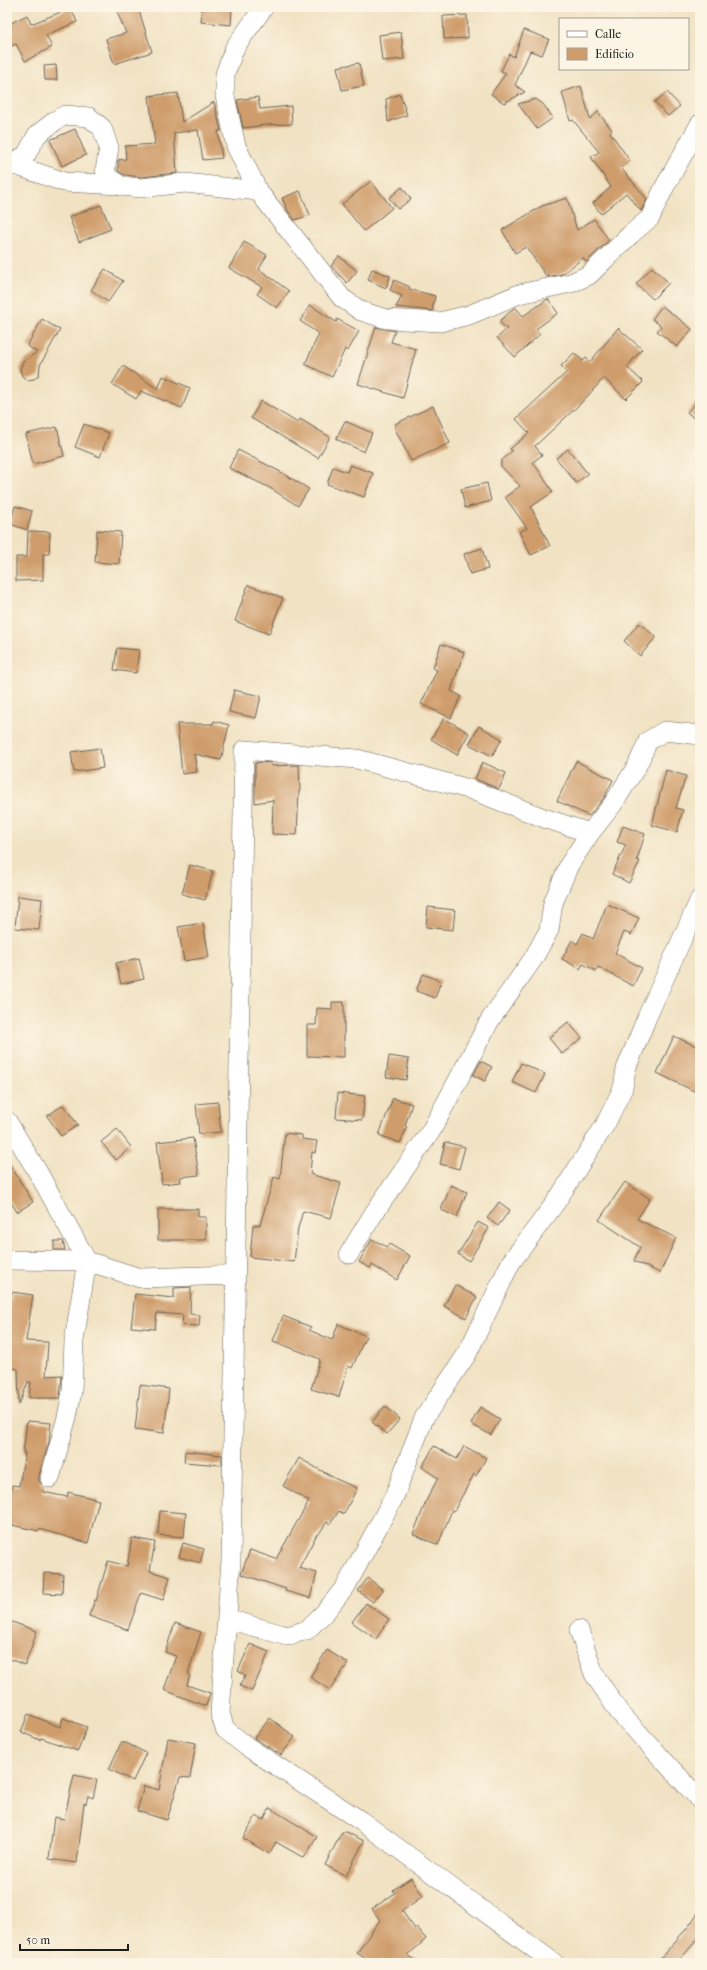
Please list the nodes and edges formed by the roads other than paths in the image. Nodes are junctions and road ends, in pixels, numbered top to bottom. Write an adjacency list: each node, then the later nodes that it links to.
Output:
1 (264, 7): 5 (street)
2 (700, 124): 5 (street)
3 (10, 165): 4 (street); 4 (street)
4 (120, 185): 5 (street)
5 (258, 192)
6 (700, 735): 7 (street)
7 (590, 833): 10 (street); 13 (street)
8 (700, 899): 15 (street)
9 (7, 1121): 12 (street)
10 (350, 1254)
11 (7, 1260): 12 (street)
12 (87, 1261): 13 (street); 14 (street)
13 (235, 1275): 15 (street)
14 (50, 1478)
15 (228, 1619): 18 (street)
16 (579, 1630): 17 (street)
17 (700, 1800)
18 (554, 1963)

